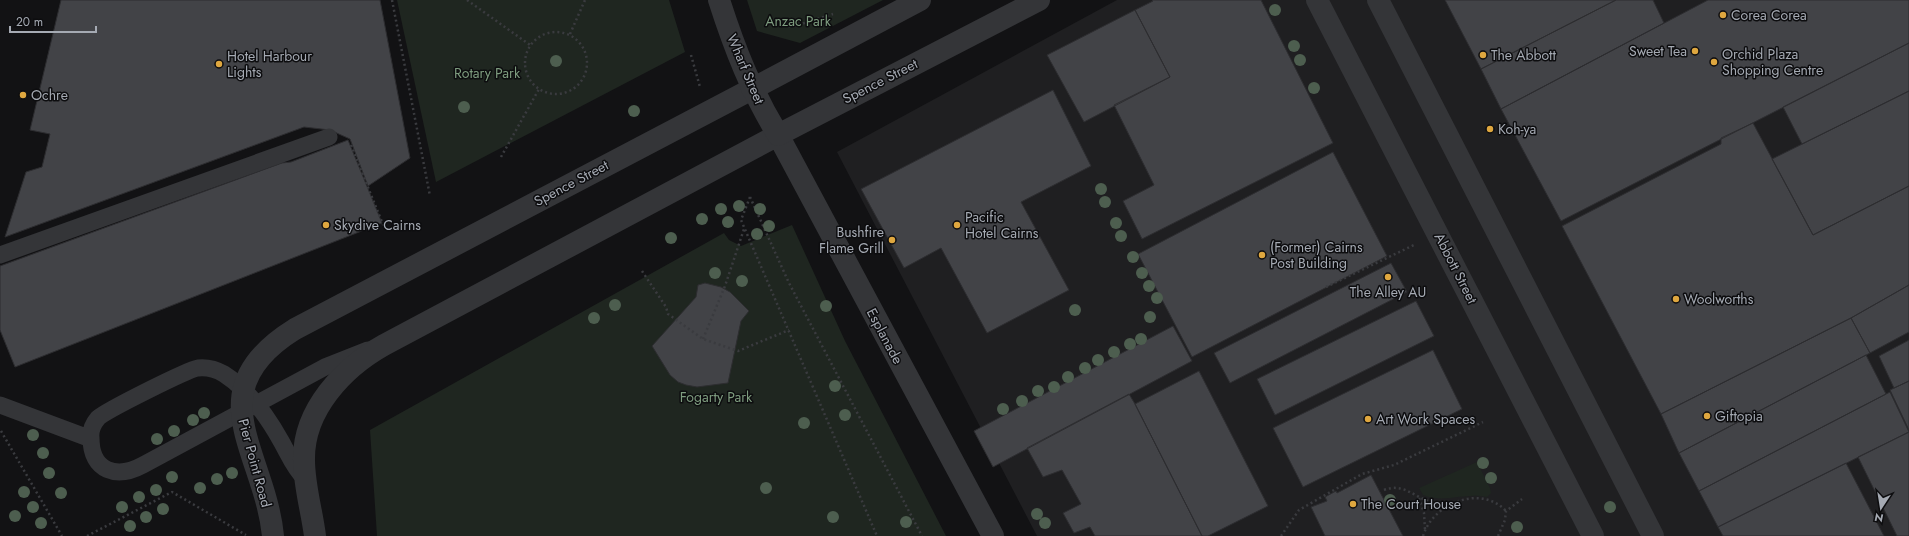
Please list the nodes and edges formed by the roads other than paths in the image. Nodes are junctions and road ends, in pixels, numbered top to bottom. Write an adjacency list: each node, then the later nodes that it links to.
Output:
1 (719, 0): 6 (street, Wharf Street)
2 (920, 0): 6 (street, Spence Street)
3 (1039, 0): 7 (street, Spence Street)
4 (1317, 0): 18 (street, Abbott Street)
5 (1378, 0): 19 (street)
6 (752, 89): 7 (street, Wharf Street); 11 (street, Spence Street)
7 (778, 135): 10 (street, Spence Street); 17 (street, Esplanade)
8 (330, 137): 9 (lane)
9 (0, 256)
10 (384, 345): 11 (lane); 14 (street)
11 (247, 402): 13 (lane); 13 (lane); 14 (lane); 15 (street, Pier Point Road)
12 (0, 405): 13 (lane)
13 (91, 439)
14 (305, 479): 16 (street)
15 (272, 536)
16 (315, 536)
17 (993, 536)
18 (1594, 536)
19 (1653, 536)

